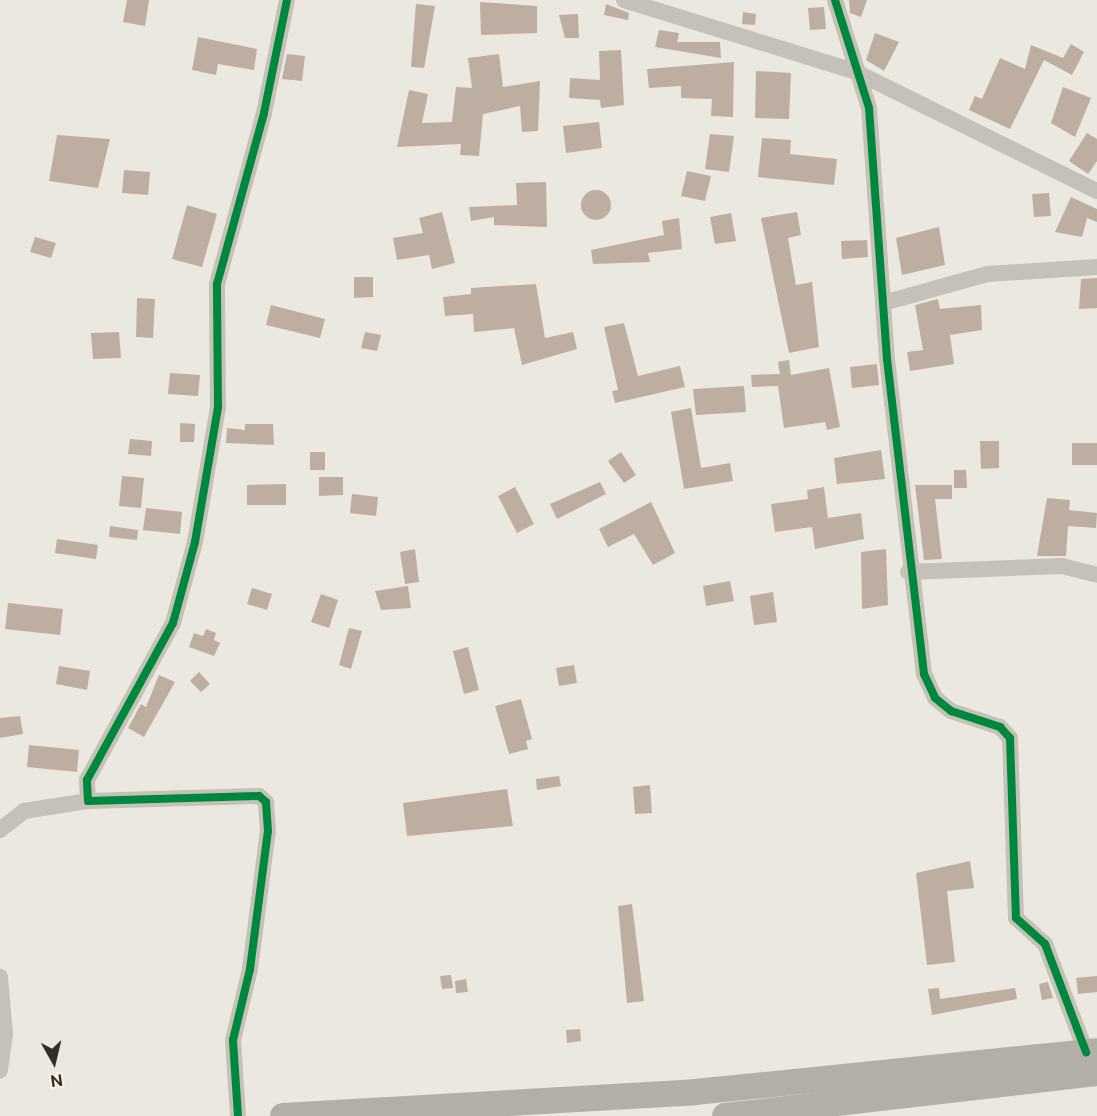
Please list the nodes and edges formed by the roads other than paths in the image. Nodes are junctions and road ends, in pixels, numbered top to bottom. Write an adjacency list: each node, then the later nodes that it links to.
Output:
1 (286, 0): 10 (street)
2 (624, 0): 4 (street)
3 (835, 0): 4 (street)
4 (855, 71): 5 (street); 7 (street)
5 (1097, 190)
6 (1097, 267): 7 (street)
7 (887, 302): 8 (street)
8 (908, 572): 9 (street); 13 (street)
9 (1097, 575)
10 (88, 801): 11 (street); 15 (street)
11 (0, 830)
12 (0, 977): 14 (street)
13 (1093, 1059): 16 (main road); 17 (main road)
14 (0, 1071)
15 (238, 1116)
16 (283, 1116)
17 (725, 1116)

